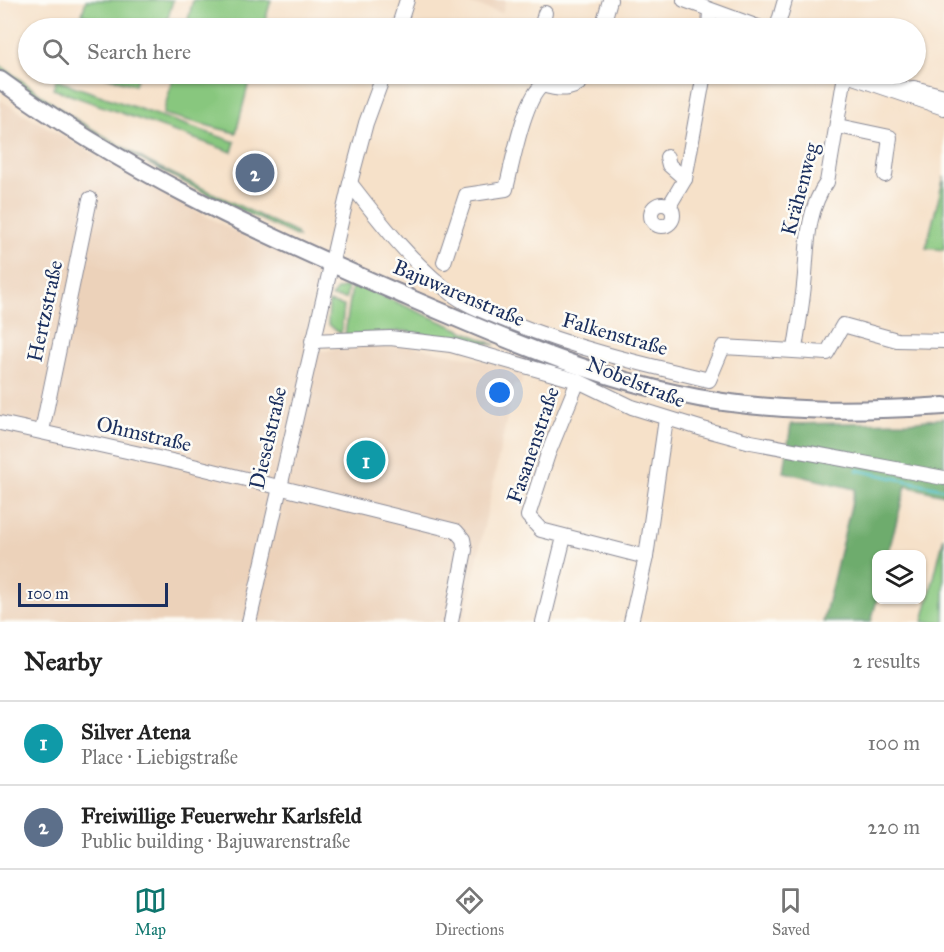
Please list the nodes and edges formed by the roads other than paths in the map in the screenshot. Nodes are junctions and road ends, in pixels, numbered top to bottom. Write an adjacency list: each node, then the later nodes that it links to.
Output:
1 (407, 0): 7 (street)
2 (610, 0): 9 (street)
3 (684, 0): 5 (street)
4 (785, 0): 12 (street)
5 (710, 11): 10 (street); 11 (street)
6 (545, 13): 8 (street)
7 (401, 18)
8 (544, 18)
9 (605, 18)
10 (709, 18)
11 (731, 18)
12 (780, 18)
13 (0, 80): 31 (main road, Bajuwarenstraße)
14 (380, 84): 28 (street)
15 (538, 84): 32 (street)
16 (549, 84): 17 (street)
17 (578, 84)
18 (702, 84): 27 (street)
19 (844, 84): 24 (street, Krähenweg)
20 (878, 84): 21 (street)
21 (897, 90): 22 (street); 23 (street)
22 (944, 96)
23 (944, 108)
24 (838, 126): 26 (street); 35 (street, Krähenweg)
25 (667, 156): 27 (street)
26 (885, 175)
27 (685, 179): 30 (street)
28 (350, 183): 31 (street); 32 (street, Falkenstraße)
29 (90, 199): 40 (street, Hertzstraße)
30 (669, 206)
31 (331, 264): 33 (street, Dieselstraße); 37 (main road, Bajuwarenstraße)
32 (440, 270): 35 (street, Falkenstraße)
33 (312, 341): 36 (street, Nobelstraße); 42 (street, Dieselstraße)
34 (944, 341): 35 (street)
35 (795, 349)
36 (578, 381): 38 (street, Nobelstraße); 43 (street, Fasanenstraße)
37 (944, 406)
38 (666, 418): 41 (street, Nobelstraße); 44 (street)
39 (0, 423): 40 (street, Ohmstraße)
40 (42, 431): 42 (street, Ohmstraße)
41 (944, 478)
42 (278, 488): 45 (street, Dieselstraße); 46 (street, Ohmstraße)
43 (564, 537): 44 (street, Fasanenstraße); 47 (street)
44 (646, 557): 48 (street)
45 (249, 622)
46 (452, 622)
47 (543, 622)
48 (631, 622)

